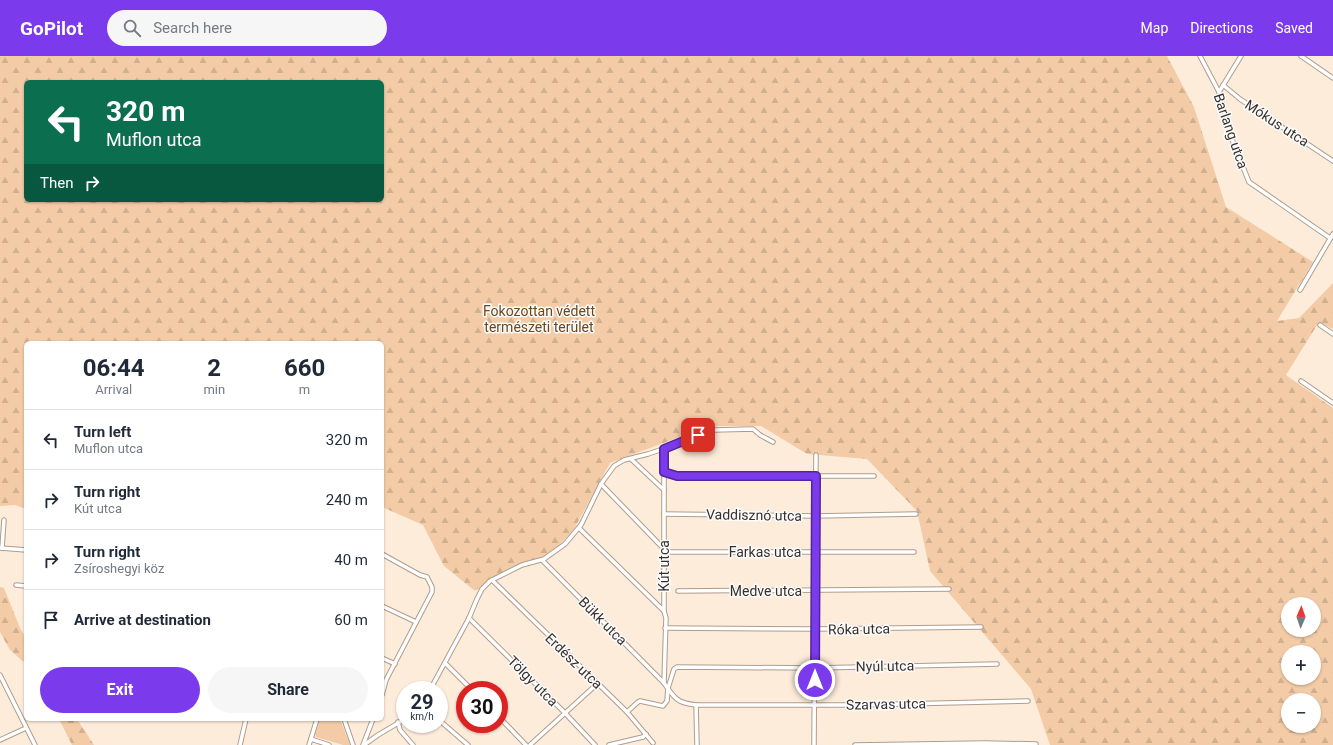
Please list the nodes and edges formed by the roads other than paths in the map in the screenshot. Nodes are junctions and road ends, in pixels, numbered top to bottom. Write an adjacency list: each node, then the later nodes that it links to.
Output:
1 (1200, 56): 6 (street, Barlang utca)
2 (1241, 56): 5 (street)
3 (1301, 56): 4 (street)
4 (1333, 78)
5 (1223, 85): 6 (street); 7 (street, Mókus utca)
6 (1219, 92): 9 (street, Barlang utca)
7 (1333, 161)
8 (1333, 234): 9 (street)
9 (1330, 238): 10 (street)
10 (1300, 290)
11 (1320, 324): 12 (street)
12 (1333, 334)
13 (1301, 381): 14 (street)
14 (1333, 403)
15 (773, 442): 16 (street)
16 (664, 449): 18 (street); 19 (street, Kút utca)
17 (816, 455): 20 (street)
18 (631, 458): 22 (street); 23 (street)
19 (664, 472): 20 (street); 23 (street, Kút utca)
20 (816, 476): 21 (street); 26 (street)
21 (874, 476)
22 (601, 484): 28 (street); 31 (street)
23 (664, 490): 24 (street, Kút utca)
24 (664, 514): 26 (street, Vaddisznó utca); 31 (street, Kút utca)
25 (916, 514): 26 (street, Vaddisznó utca)
26 (816, 516): 32 (street)
27 (4, 520): 29 (street)
28 (579, 528): 35 (street); 43 (street)
29 (1, 548): 30 (street)
30 (24, 550)
31 (663, 550): 32 (street, Farkas utca); 43 (street, Kút utca)
32 (816, 552): 33 (street, Farkas utca); 40 (street)
33 (914, 552)
34 (384, 555): 45 (street)
35 (542, 560): 36 (street); 57 (street, Bükk utca)
36 (492, 580): 44 (street); 58 (street, Erdész utca)
37 (16, 586): 38 (street)
38 (24, 586)
39 (949, 589): 40 (street, Medve utca)
40 (815, 590): 41 (street, Medve utca); 48 (street)
41 (678, 591)
42 (384, 607): 45 (street)
43 (664, 611): 47 (street, Kút utca)
44 (469, 618): 50 (street); 64 (street, Tölgy utca)
45 (416, 622): 51 (street)
46 (981, 627): 48 (street, Róka utca)
47 (665, 628): 48 (street, Róka utca); 57 (street, Kút utca)
48 (816, 629): 53 (street)
49 (384, 659): 51 (street)
50 (445, 663): 55 (street); 56 (street)
51 (395, 664): 59 (street)
52 (997, 664): 53 (street, Nyúl utca)
53 (815, 668): 60 (street, Nyúl utca); 62 (street)
54 (0, 675): 72 (street)
55 (435, 681)
56 (463, 681)
57 (664, 682): 60 (street, Bükk utca)
58 (597, 684): 64 (street); 65 (street, Erdész utca)
59 (384, 688)
60 (668, 688): 63 (street, Szarvas utca); 65 (street)
61 (1028, 701): 62 (street, Szarvas utca)
62 (815, 704): 63 (street, Szarvas utca); 93 (street)
63 (696, 705): 92 (street)
64 (564, 712): 89 (street); 90 (street, Tölgy utca)
65 (627, 712): 75 (street, Erdész utca)
66 (246, 721): 81 (street)
67 (316, 721): 76 (street)
68 (345, 721): 84 (street)
69 (372, 721): 85 (street)
70 (396, 723): 85 (street)
71 (508, 726): 88 (street)
72 (26, 728): 77 (street); 80 (street)
73 (448, 728): 87 (street)
74 (403, 733): 86 (street)
75 (646, 734): 78 (street, Erdész utca); 91 (street)
76 (311, 739): 82 (street); 83 (street)
77 (0, 740)
78 (654, 743)
79 (1036, 744): 94 (street)
80 (35, 745)
81 (240, 745)
82 (309, 745)
83 (329, 745)
84 (353, 745)
85 (364, 745)
86 (413, 745)
87 (468, 745)
88 (526, 745)
89 (530, 745)
90 (595, 745)
91 (609, 745)
92 (697, 745)
93 (814, 745)
94 (855, 745)

